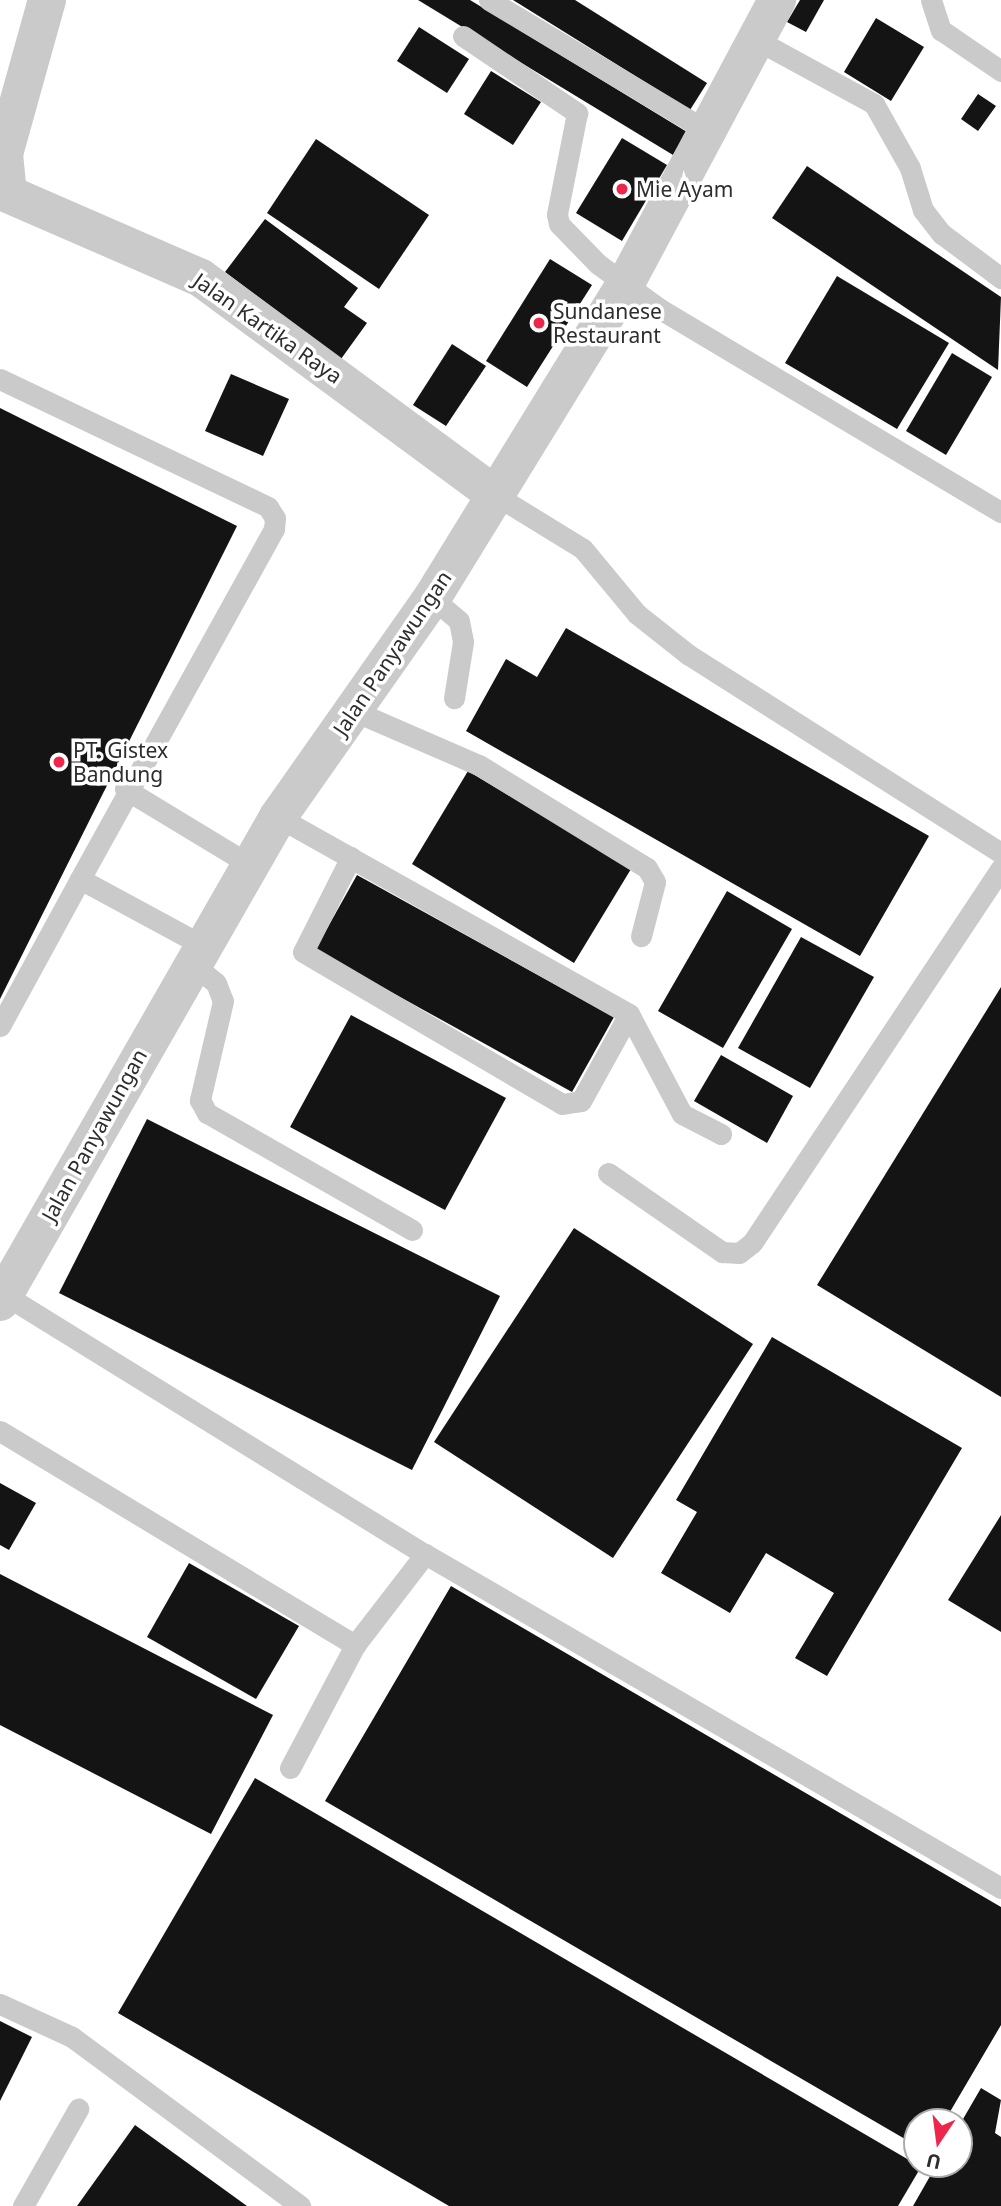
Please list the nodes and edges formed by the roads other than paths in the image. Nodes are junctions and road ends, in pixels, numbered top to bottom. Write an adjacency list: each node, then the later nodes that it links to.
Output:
1 (47, 0): 12 (street, Jalan Kartika Raya)
2 (489, 0): 8 (lane)
3 (777, 0): 6 (street, Jalan Panyawungan)
4 (932, 0): 7 (lane)
5 (463, 36): 10 (lane)
6 (755, 39): 8 (street, Jalan Panyawungan); 9 (lane)
7 (1001, 71)
8 (707, 131): 10 (street, Jalan Panyawungan)
9 (1001, 278)
10 (626, 283): 12 (street, Jalan Panyawungan); 13 (lane)
11 (0, 379): 17 (lane)
12 (497, 496): 14 (street, Jalan Panyawungan); 19 (lane)
13 (1001, 512)
14 (432, 598): 15 (lane); 16 (street, Jalan Panyawungan)
15 (454, 698)
16 (354, 711): 18 (street, Jalan Panyawungan); 24 (lane)
17 (125, 789): 21 (lane); 23 (lane)
18 (278, 817): 20 (lane); 21 (street, Jalan Panyawungan)
19 (1001, 853)
20 (351, 857): 26 (lane); 26 (lane)
21 (249, 864): 25 (street, Jalan Panyawungan)
22 (1001, 868): 29 (lane)
23 (80, 879): 25 (lane); 27 (lane)
24 (641, 936)
25 (195, 953): 30 (lane); 31 (street, Jalan Panyawungan)
26 (628, 1014): 28 (lane)
27 (0, 1026)
28 (720, 1134)
29 (608, 1173)
30 (412, 1230)
31 (1, 1296): 33 (lane)
32 (0, 1431): 34 (lane)
33 (425, 1553): 34 (lane); 36 (lane)
34 (355, 1645): 35 (lane)
35 (290, 1768)
36 (1001, 1888)
37 (0, 2004): 40 (lane)
38 (78, 2109): 39 (lane)
39 (23, 2206)
40 (300, 2206)

